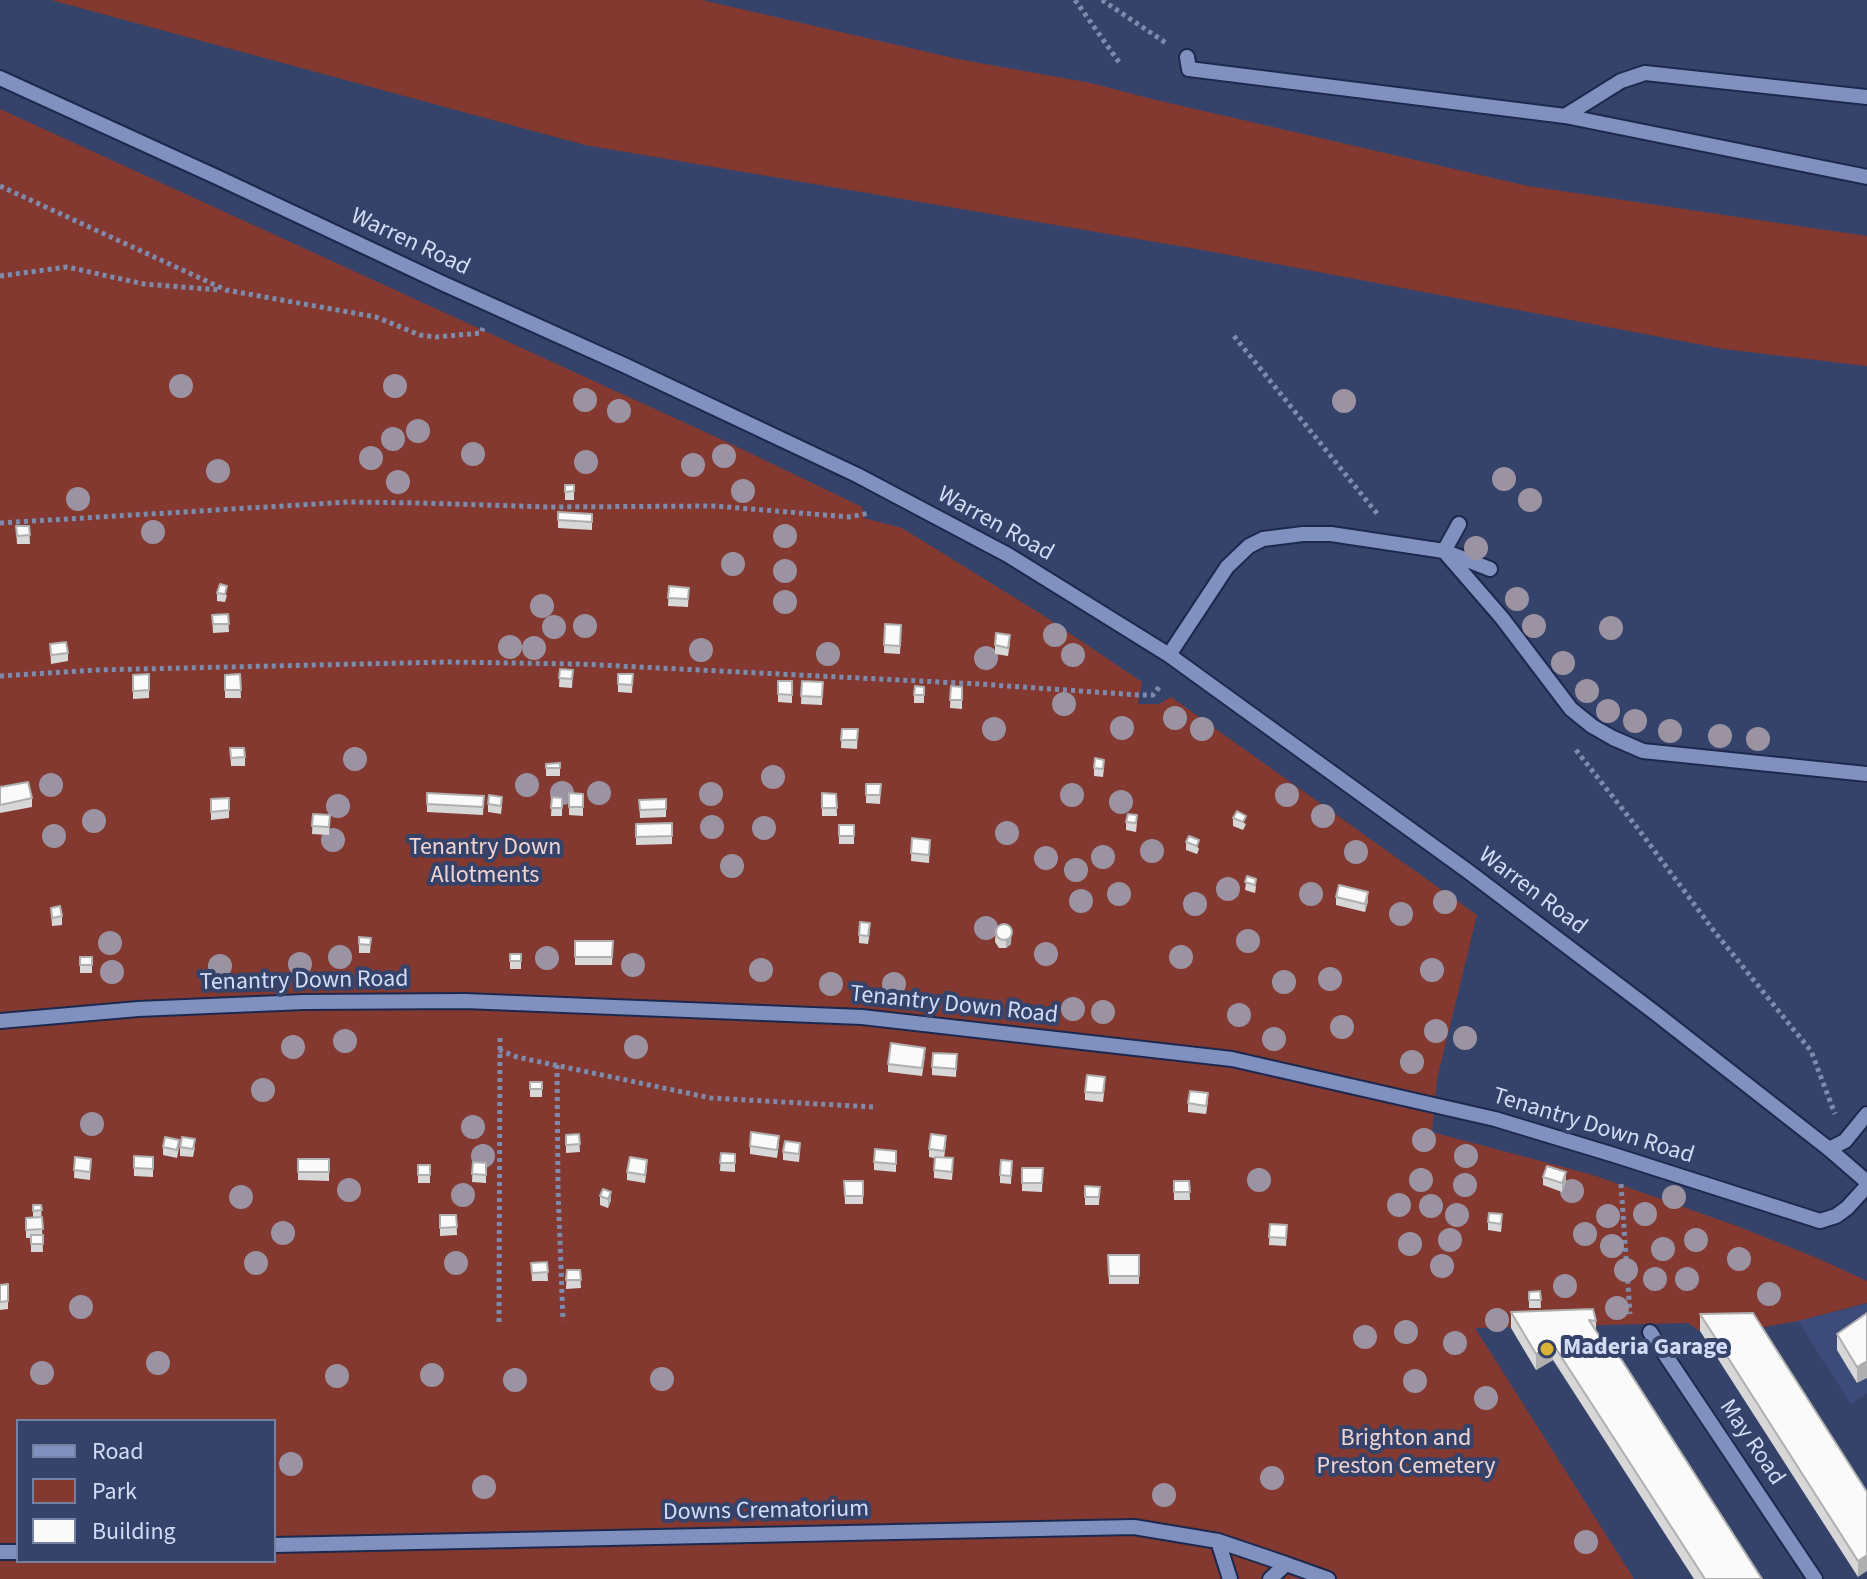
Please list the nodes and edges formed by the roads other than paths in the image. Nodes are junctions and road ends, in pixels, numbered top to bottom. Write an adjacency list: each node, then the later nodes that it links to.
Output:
1 (1187, 57): 4 (street)
2 (0, 78): 9 (street, Warren Road)
3 (1867, 97): 4 (street)
4 (1565, 116): 5 (street)
5 (1867, 177)
6 (1459, 524): 7 (street)
7 (1444, 551): 8 (street); 9 (street); 10 (street)
8 (1490, 569)
9 (1169, 655): 13 (street, Warren Road)
10 (1867, 774)
11 (0, 1021): 14 (street, Tenantry Down Road)
12 (1867, 1114): 13 (street)
13 (1829, 1149): 14 (street, Warren Road)
14 (1867, 1184)
15 (1650, 1332): 22 (street, May Road)
16 (1218, 1541): 17 (street, Downs Crematorium); 18 (street, Downs Crematorium); 19 (street)
17 (276, 1545)
18 (1286, 1564): 20 (street); 21 (street, Downs Crematorium)
19 (1230, 1579)
20 (1270, 1579)
21 (1328, 1579)
22 (1815, 1579)

